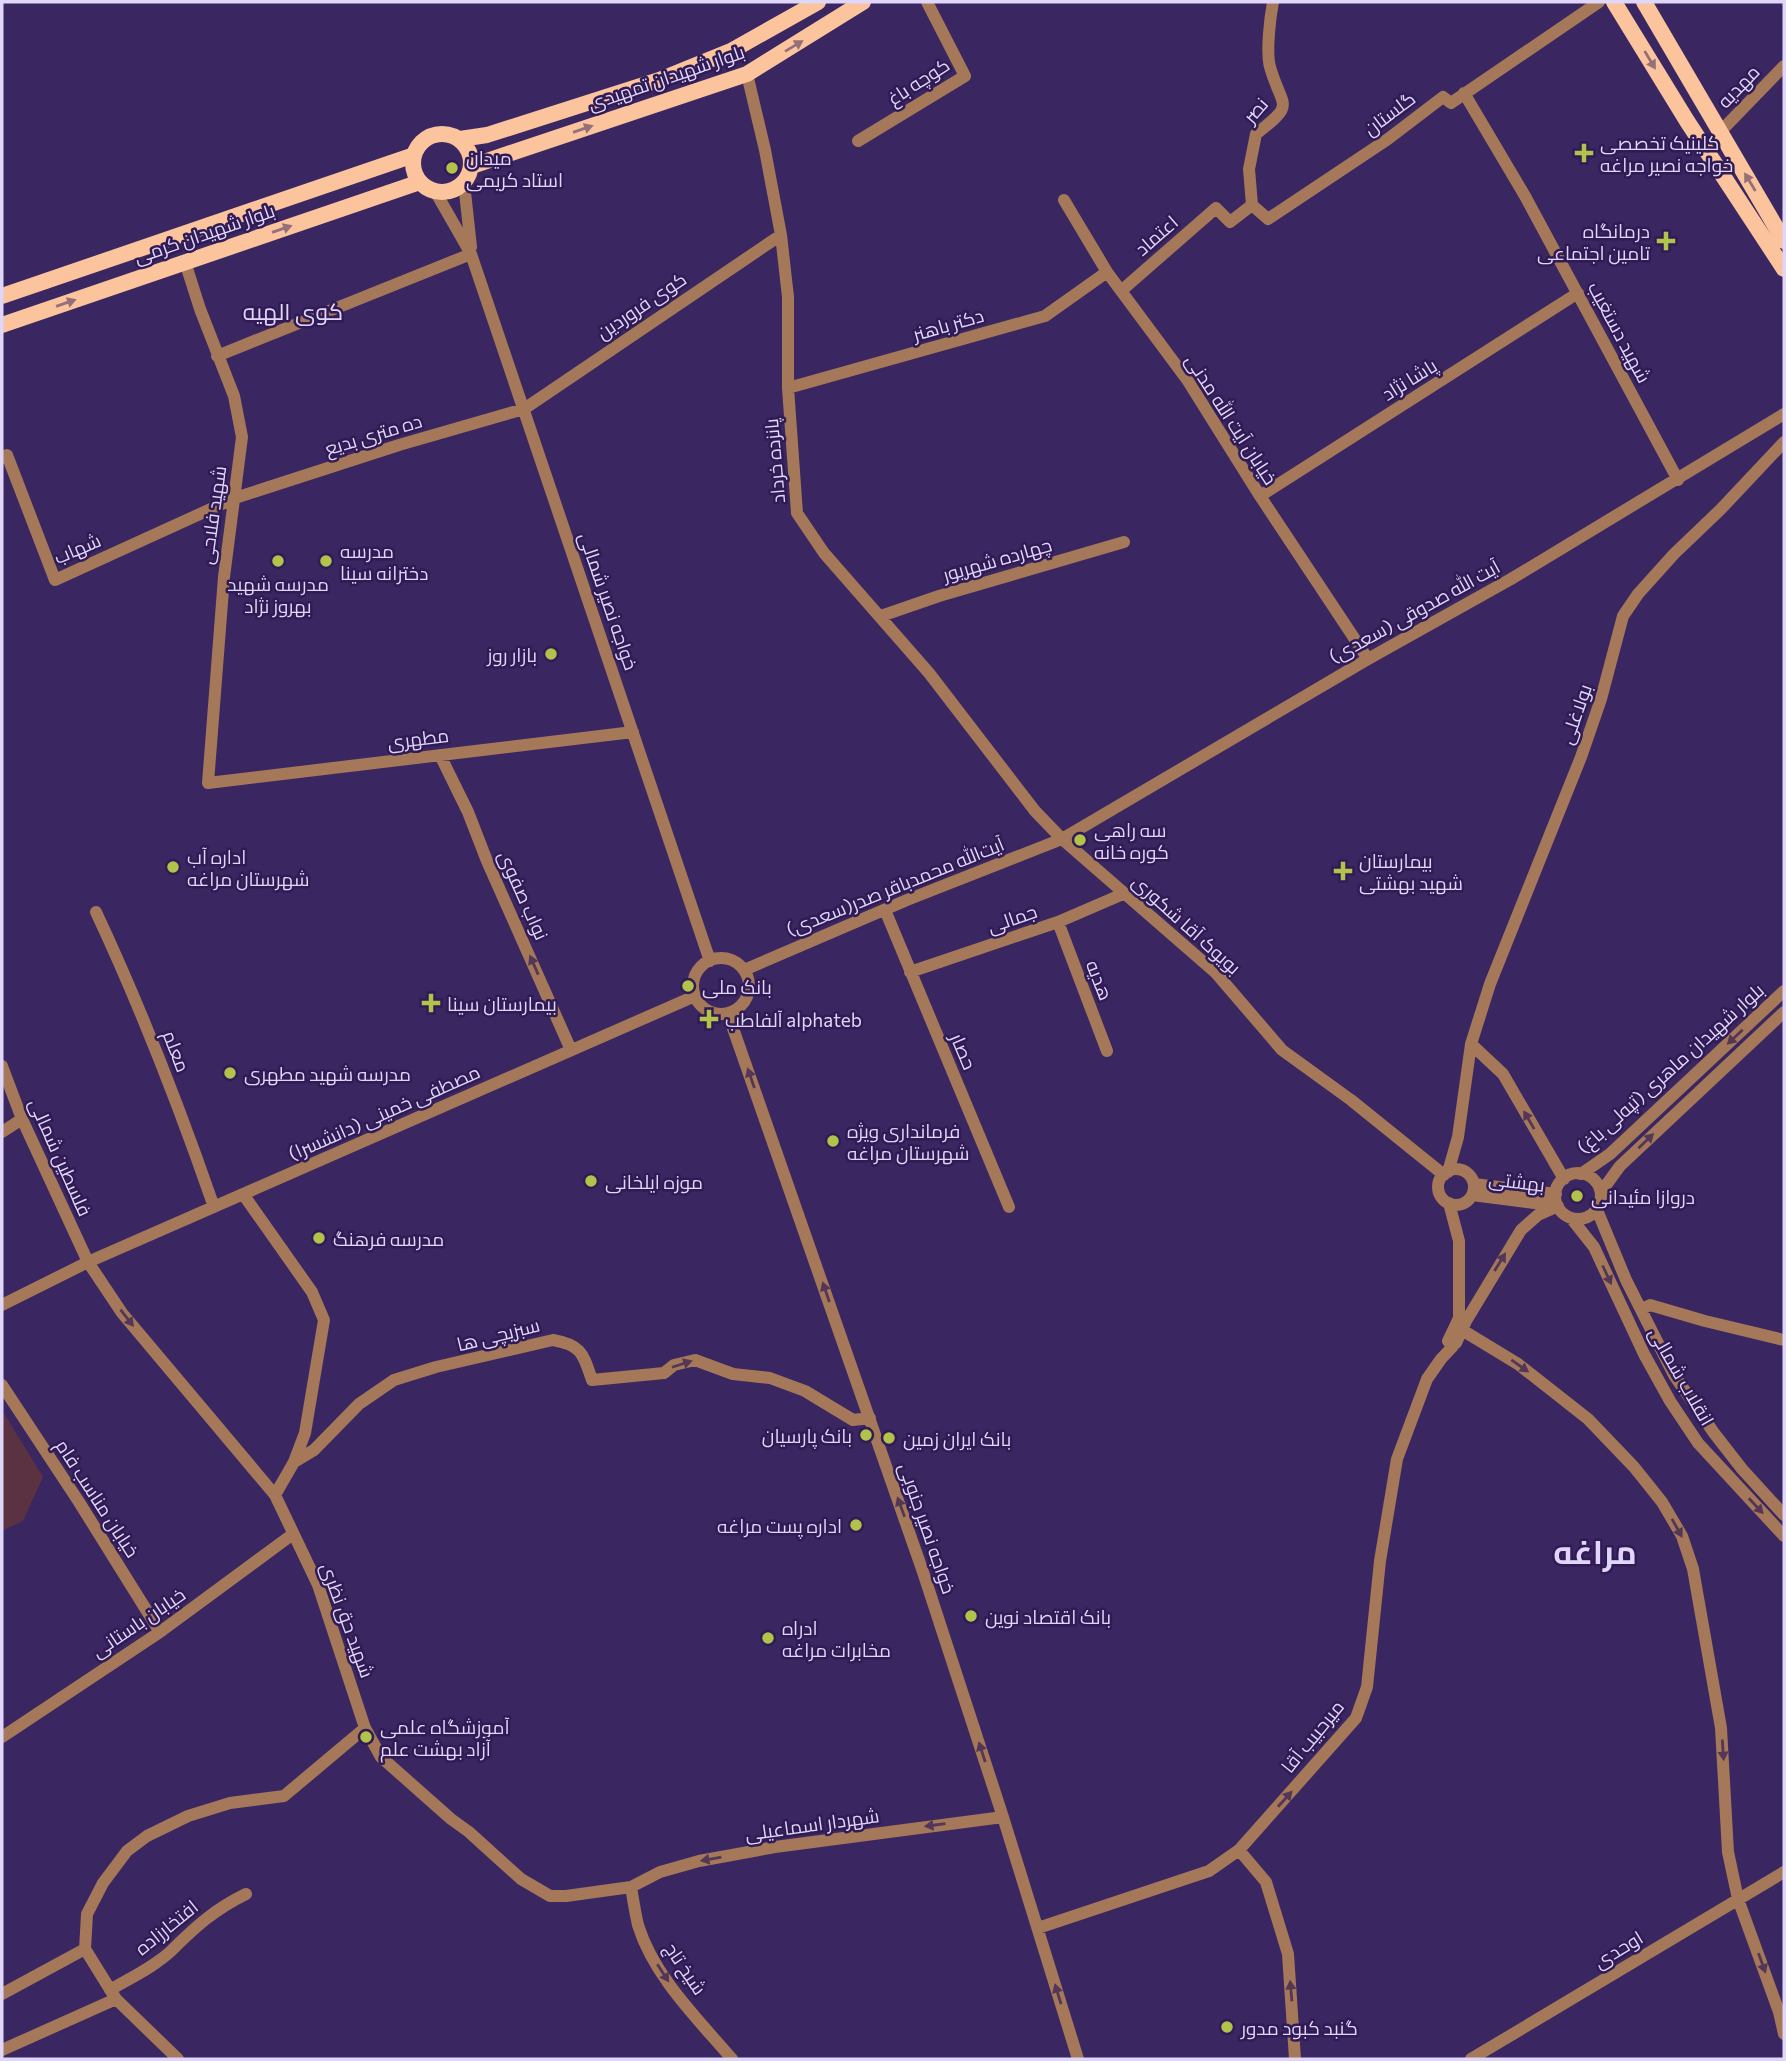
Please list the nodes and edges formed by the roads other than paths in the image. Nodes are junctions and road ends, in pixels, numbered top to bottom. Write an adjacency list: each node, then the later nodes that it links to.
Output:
1 (818, 2): 12 (main road, بلوار شهیدان تمهیدی)
2 (863, 2): 9 (main road, بلوار شهیدان تمهیدی, one-way to 2)
3 (927, 2): 13 (street, کوچه باغ)
4 (1273, 2): 22 (street, نصر)
5 (1600, 2): 10 (street, گلستان)
6 (1614, 2): 27 (main road, one-way to 27)
7 (1644, 2): 11 (main road)
8 (1784, 66): 11 (street, مهدیه)
9 (747, 74): 15 (main road, بلوار شهیدان تمهیدی, one-way to 9); 23 (street, پانزده خرداد)
10 (1464, 93): 22 (street, گلستان); 30 (street, شهید دستغیب)
11 (1720, 132): 24 (main road, one-way to 11)
12 (460, 139): 14 (main road); 15 (main road)
13 (858, 141)
14 (414, 155): 16 (main road, بلوار شهیدان کرمی); 17 (main road)
15 (472, 166): 18 (main road)
16 (342, 179): 21 (main road); 31 (main road, بلوار شهیدان کرمی)
17 (420, 182): 19 (main road); 21 (main road, بلوار شهیدان کرمی)
18 (464, 183): 19 (main road); 25 (street)
19 (435, 191): 25 (street)
20 (1064, 200): 28 (street, خیابان آیت الله مدنی)
21 (350, 205): 26 (main road, بلوار شهیدان کرمی, one-way to 21)
22 (1252, 205): 29 (street, اعتماد)
23 (780, 235): 34 (street, پانزده خرداد); 35 (street, کوی فروردین)
24 (1784, 241)
25 (471, 254): 33 (street); 35 (street, خواجه نصیر شمالی)
26 (186, 262): 32 (main road, بلوار شهیدان کرمی, one-way to 26); 33 (street, شهید فلاحی)
27 (1784, 269)
28 (1107, 272): 29 (street, خیابان آیت الله مدنی); 34 (street, دکتر باهنر)
29 (1121, 291): 40 (street, خیابان آیت الله مدنی)
30 (1578, 293): 39 (street, شهید دستغیب); 40 (street, پاشا نژاد)
31 (2, 296)
32 (2, 325)
33 (217, 356): 41 (street, شهید فلاحی)
34 (788, 388): 43 (street, پانزده خرداد)
35 (524, 409): 41 (street, ده متری بدیع); 45 (street, خواجه نصیر شمالی)
36 (1784, 414): 39 (street, آیت الله صدوقی (سعدی))
37 (1784, 442): 60 (street, بولاغلی)
38 (4, 456): 41 (street, شهاب)
39 (1678, 480): 44 (street, آیت الله صدوقی (سعدی))
40 (1260, 496): 44 (street, خیابان آیت الله مدنی)
41 (235, 498): 47 (street, شهید فلاحی)
42 (1124, 542): 43 (street, چهارده شهریور)
43 (881, 616): 48 (street, پانزده خرداد)
44 (1368, 659): 48 (street, آیت الله صدوقی (سعدی))
45 (633, 732): 46 (street, مطهری); 53 (street, خواجه نصیر شمالی)
46 (440, 755): 47 (street, مطهری); 61 (street, نواب صفوی, one-way to 46)
47 (208, 783)
48 (1062, 839): 49 (street, بویوک آقا شکوری); 50 (street, آیت‌الله محمدباقر صدر(سعدی))
49 (1123, 894): 52 (street, جمالی); 66 (street, بویوک آقا شکوری)
50 (885, 910): 54 (street, آیت‌الله محمدباقر صدر(سعدی)); 55 (street, حصار)
51 (96, 912): 74 (street, معلم)
52 (1058, 922): 55 (street, جمالی); 62 (street, هدیه)
53 (710, 961): 54 (street); 57 (street)
54 (744, 970): 59 (street)
55 (910, 972): 75 (street, حصار)
56 (1784, 990): 67 (street, بلوار شهیدان ماهری (تپه‌لی باغ), one-way to 67)
57 (695, 996): 59 (street); 61 (street, مصطفی خمینی (دانشسرا))
58 (1784, 1012): 70 (street, بلوار شهیدان ماهری (تپه‌لی باغ), one-way to 58)
59 (728, 1014): 84 (street, خواجه نصیر جنوبی, one-way to 59)
60 (1471, 1044): 66 (street, بولاغلی); 68 (street, one-way to 60)
61 (571, 1050): 71 (street, مصطفی خمینی (دانشسرا))
62 (1107, 1051)
63 (2, 1066): 64 (street, فلسطین شمالی)
64 (22, 1119): 65 (street); 78 (street, فلسطین شمالی)
65 (2, 1132)
66 (1446, 1173): 69 (street); 73 (street)
67 (1581, 1174): 68 (street); 70 (street)
68 (1563, 1179): 72 (street)
69 (1473, 1189): 72 (street, بهشتی); 73 (street)
70 (1601, 1192): 76 (street)
71 (243, 1194): 74 (street, مصطفی خمینی (دانشسرا)); 85 (street)
72 (1557, 1200): 77 (street); 81 (street, one-way to 72)
73 (1449, 1203): 81 (street)
74 (214, 1207): 78 (street, مصطفی خمینی (دانشسرا))
75 (1009, 1207)
76 (1597, 1210): 77 (street); 80 (street, انقلاب شمالی)
77 (1571, 1218): 89 (street, انقلاب شمالی, one-way to 89)
78 (88, 1262): 79 (street, مصطفی خمینی (دانشسرا)); 86 (street, شهید حق نظری, one-way to 86)
79 (2, 1305)
80 (1642, 1310): 82 (street); 87 (street, انقلاب شمالی)
81 (1462, 1323): 94 (street, میرحبیب آقا, one-way to 81); 98 (street, one-way to 98)
82 (1784, 1340)
83 (2, 1385): 90 (street, خیابان مناسب فام)
84 (870, 1418): 85 (street, سبزیچی ها, one-way to 84); 93 (street, خواجه نصیر جنوبی, one-way to 84)
85 (295, 1462): 86 (street)
86 (275, 1495): 88 (street, شهید حق نظری)
87 (1784, 1514)
88 (293, 1534): 90 (street, خیابان باستانی); 91 (street, شهید حق نظری)
89 (1784, 1536)
90 (160, 1632): 92 (street, خیابان باستانی)
91 (365, 1728): 96 (street, شهید حق نظری); 100 (street)
92 (2, 1737)
93 (1003, 1817): 96 (street, شهردار اسماعیلی, one-way to 96); 99 (street, خواجه نصیر جنوبی)
94 (1239, 1850): 99 (street, میرحبیب آقا); 108 (street, one-way to 94)
95 (1784, 1872): 98 (street, اوحدی)
96 (631, 1887): 106 (street, شیخ تاج, one-way to 106)
97 (246, 1894): 102 (street, افتخارزاده)
98 (1738, 1899): 103 (street, one-way to 103); 109 (street, اوحدی)
99 (1038, 1928): 107 (street, خواجه نصیر جنوبی, one-way to 99)
100 (85, 1949): 101 (street); 102 (street)
101 (2, 1994)
102 (113, 1995): 104 (street, افتخارزاده); 105 (street)
103 (1784, 2034)
104 (2, 2050)
105 (178, 2059)
106 (732, 2059)
107 (1078, 2059)
108 (1295, 2059)
109 (1471, 2059)

